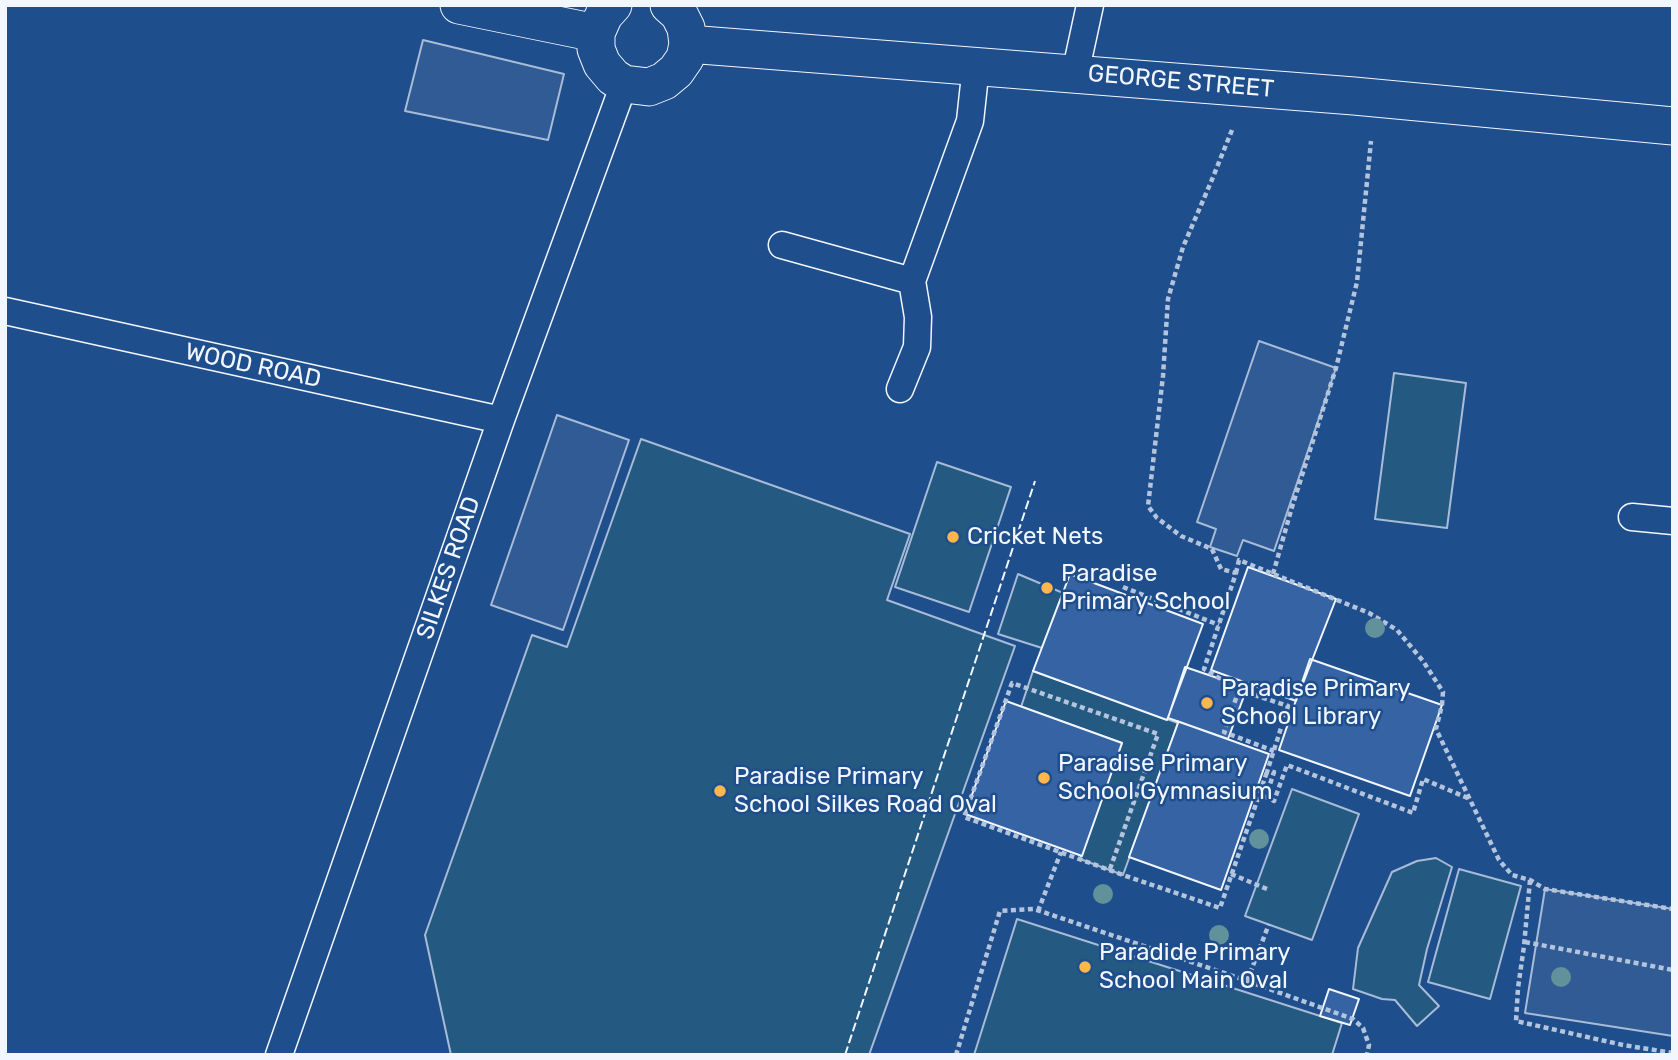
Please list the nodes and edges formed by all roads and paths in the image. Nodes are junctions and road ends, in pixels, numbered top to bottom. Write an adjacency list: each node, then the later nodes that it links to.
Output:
1 (459, 5): 4 (street)
2 (669, 5): 5 (street)
3 (1090, 5): 7 (street)
4 (605, 19): 8 (street)
5 (688, 44): 6 (street, GEORGE STREET); 8 (street)
6 (976, 66): 7 (street, GEORGE STREET); 13 (street)
7 (1075, 74): 9 (street, GEORGE STREET)
8 (624, 84): 16 (street, SILKES ROAD)
9 (1673, 126)
10 (1232, 130): 19 (path)
11 (1371, 141): 20 (path)
12 (782, 245): 13 (street)
13 (912, 281): 15 (street)
14 (5, 312): 16 (street, WOOD ROAD)
15 (900, 389)
16 (501, 420): 39 (street, SILKES ROAD)
17 (1632, 517): 18 (street)
18 (1673, 521)
19 (1236, 573): 20 (path); 22 (path)
20 (1273, 574): 26 (path)
21 (1123, 587): 22 (path)
22 (1219, 625): 23 (path)
23 (1239, 690): 24 (path); 24 (path)
24 (1274, 751): 25 (path)
25 (1267, 772): 26 (path); 29 (path)
26 (1470, 799): 30 (path)
27 (1061, 852): 28 (path); 28 (path); 33 (path)
28 (1110, 869): 29 (path)
29 (1231, 874): 31 (path)
30 (1531, 880): 32 (path); 35 (path)
31 (1267, 889)
32 (1673, 909)
33 (1038, 911): 37 (path); 40 (path)
34 (1269, 925): 37 (path)
35 (1525, 942): 36 (path); 38 (path)
36 (1673, 970)
37 (1247, 981): 41 (path)
38 (1673, 1053)
39 (279, 1055)
40 (957, 1055)
41 (1367, 1055)

